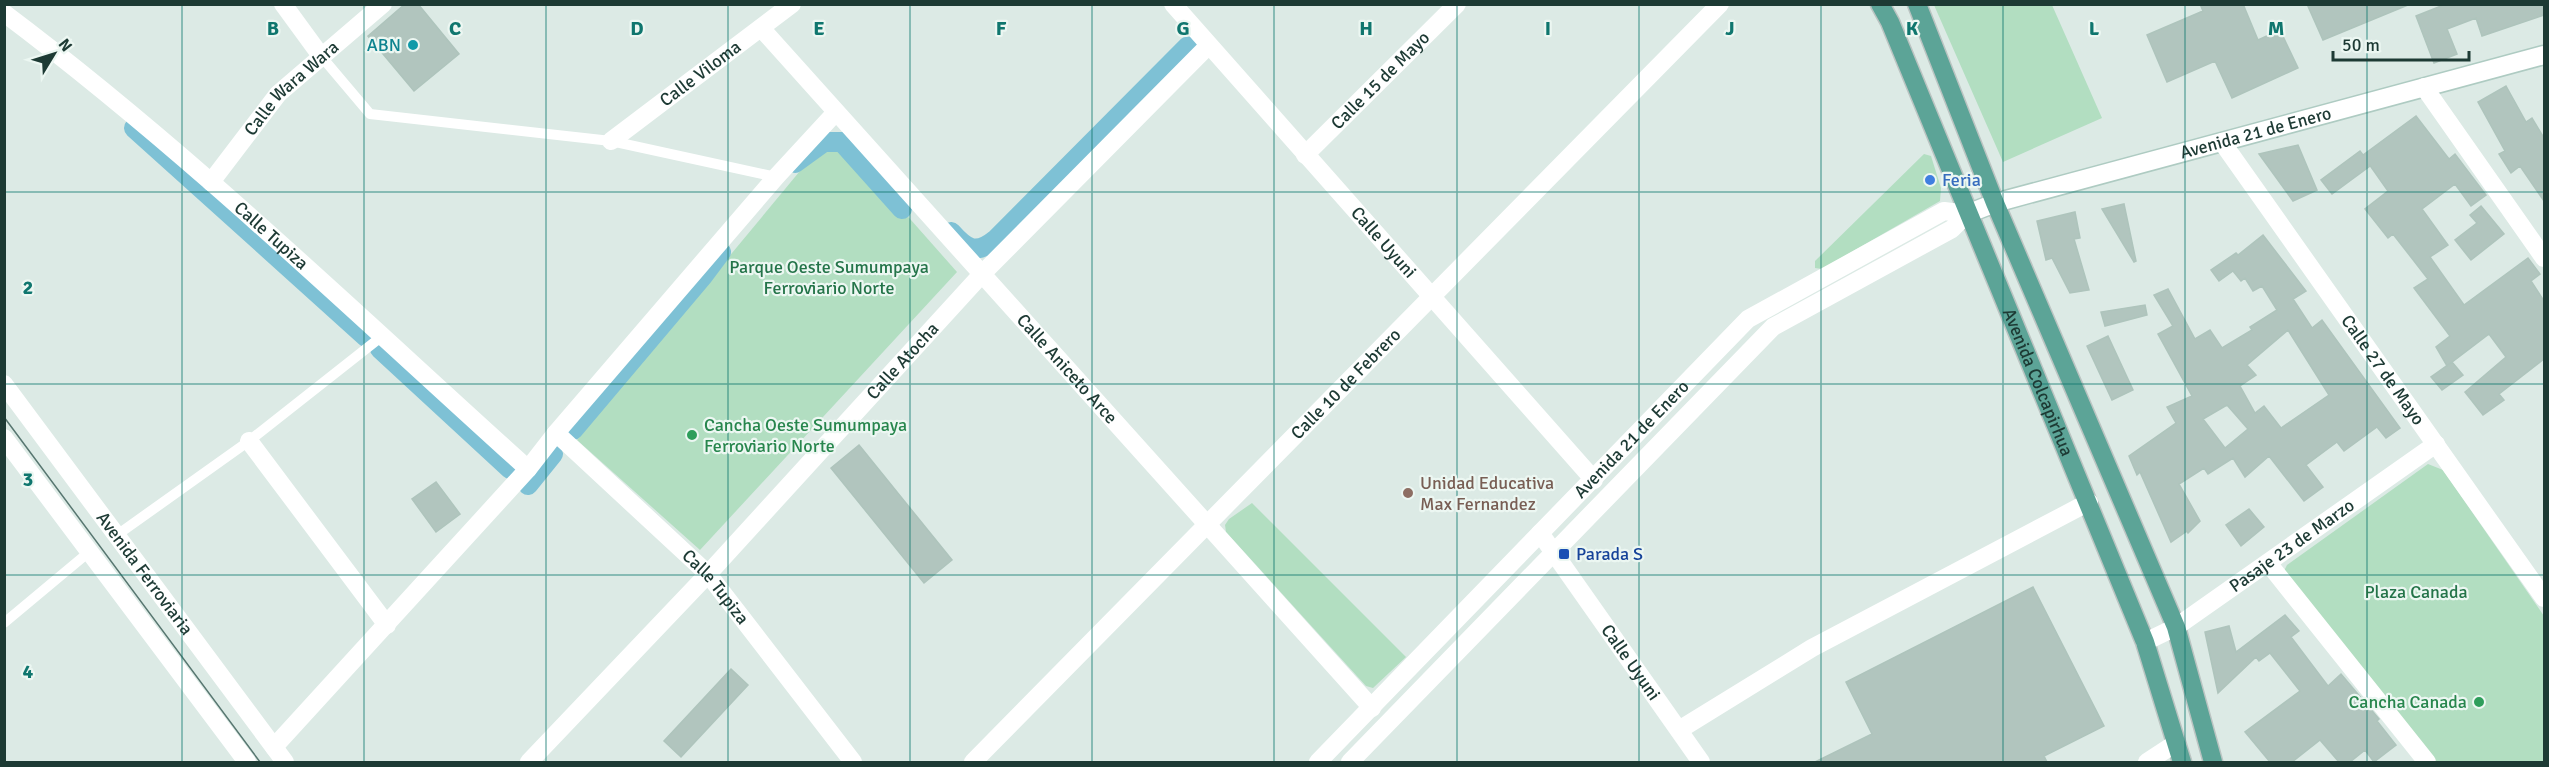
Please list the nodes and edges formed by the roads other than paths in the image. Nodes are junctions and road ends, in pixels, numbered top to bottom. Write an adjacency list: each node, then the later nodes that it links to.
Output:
1 (283, 4): 13 (street)
2 (383, 4): 13 (street, Calle Wara Wara)
3 (792, 4): 10 (street, Calle Viloma)
4 (1173, 4): 11 (street, Calle Uyuni)
5 (1457, 4): 18 (street, Calle 15 de Mayo)
6 (1720, 4): 25 (street, Calle 10 de Febrero)
7 (1880, 4): 22 (main road, Avenida Colcapirhua)
8 (1917, 4): 21 (main road, Avenida Colcapirhua)
9 (4, 13): 20 (street, Calle Tupiza)
10 (760, 28): 15 (street, Calle Aniceto Arce); 16 (street, Calle Viloma)
11 (1208, 46): 18 (street, Calle Uyuni); 24 (street, Calle Atocha)
12 (2544, 55): 14 (street, Avenida 21 de Enero)
13 (321, 56): 16 (lane); 20 (street, Calle Wara Wara)
14 (2424, 87): 17 (street, Avenida 21 de Enero); 23 (street)
15 (836, 112): 19 (street); 24 (street, Calle Aniceto Arce)
16 (611, 141): 19 (lane)
17 (2222, 142): 21 (street, Avenida 21 de Enero); 31 (street, Calle 27 de Mayo)
18 (1305, 155): 25 (street, Calle Uyuni)
19 (776, 177): 28 (street)
20 (211, 182): 26 (street, Calle Tupiza)
21 (1995, 203): 22 (street, Avenida 21 de Enero); 45 (main road, Avenida Colcapirhua)
22 (1967, 214): 33 (street, Avenida 21 de Enero); 34 (main road, Avenida Colcapirhua); 39 (street, Avenida 21 de Enero)
23 (2544, 258)
24 (982, 274): 35 (street, Calle Aniceto Arce); 41 (street, Calle Atocha)
25 (1432, 298): 33 (street, Calle Uyuni); 35 (street, Calle 10 de Febrero)
26 (381, 337): 30 (lane); 32 (street, Calle Tupiza)
27 (4, 384): 37 (street, Avenida Ferroviaria)
28 (556, 433): 32 (street); 41 (street, Calle Tupiza)
29 (4, 438): 38 (street, Avenida Ferroviaria)
30 (249, 441): 37 (lane); 44 (street)
31 (2436, 444): 40 (street, Pasaje 23 de Marzo); 42 (street, Calle 27 de Mayo)
32 (528, 470): 44 (street)
33 (1594, 480): 36 (street, Avenida 21 de Enero)
34 (2089, 502): 46 (main road, Avenida Colcapirhua); 48 (street)
35 (1208, 525): 47 (street, Calle Aniceto Arce); 56 (street, Calle 10 de Febrero)
36 (1540, 533): 39 (street, Calle Uyuni); 47 (street, Avenida 21 de Enero)
37 (117, 535): 51 (street, Avenida Ferroviaria)
38 (89, 552): 43 (lane); 52 (street, Avenida Ferroviaria)
39 (1553, 553): 48 (street, Calle Uyuni); 58 (street, Avenida 21 de Enero)
40 (2268, 563): 45 (street, Pasaje 23 de Marzo); 63 (street)
41 (708, 574): 54 (street, Calle Atocha); 55 (street, Calle Tupiza)
42 (2544, 598)
43 (4, 623)
44 (387, 625): 51 (street)
45 (2176, 627): 46 (street, Pasaje 23 de Marzo); 62 (main road, Avenida Colcapirhua)
46 (2145, 642): 49 (main road, Avenida Colcapirhua)
47 (1372, 708): 50 (street, Avenida 21 de Enero)
48 (1679, 730): 59 (street, Calle Uyuni)
49 (2176, 743): 60 (street); 61 (main road, Avenida Colcapirhua)
50 (1336, 744): 57 (street, Avenida 21 de Enero); 58 (street)
51 (274, 747): 53 (street, Avenida Ferroviaria)
52 (247, 762)
53 (285, 762)
54 (528, 762)
55 (853, 762)
56 (973, 762)
57 (1318, 762)
58 (1349, 762)
59 (1701, 762)
60 (2147, 762)
61 (2182, 762)
62 (2213, 762)
63 (2427, 762)

